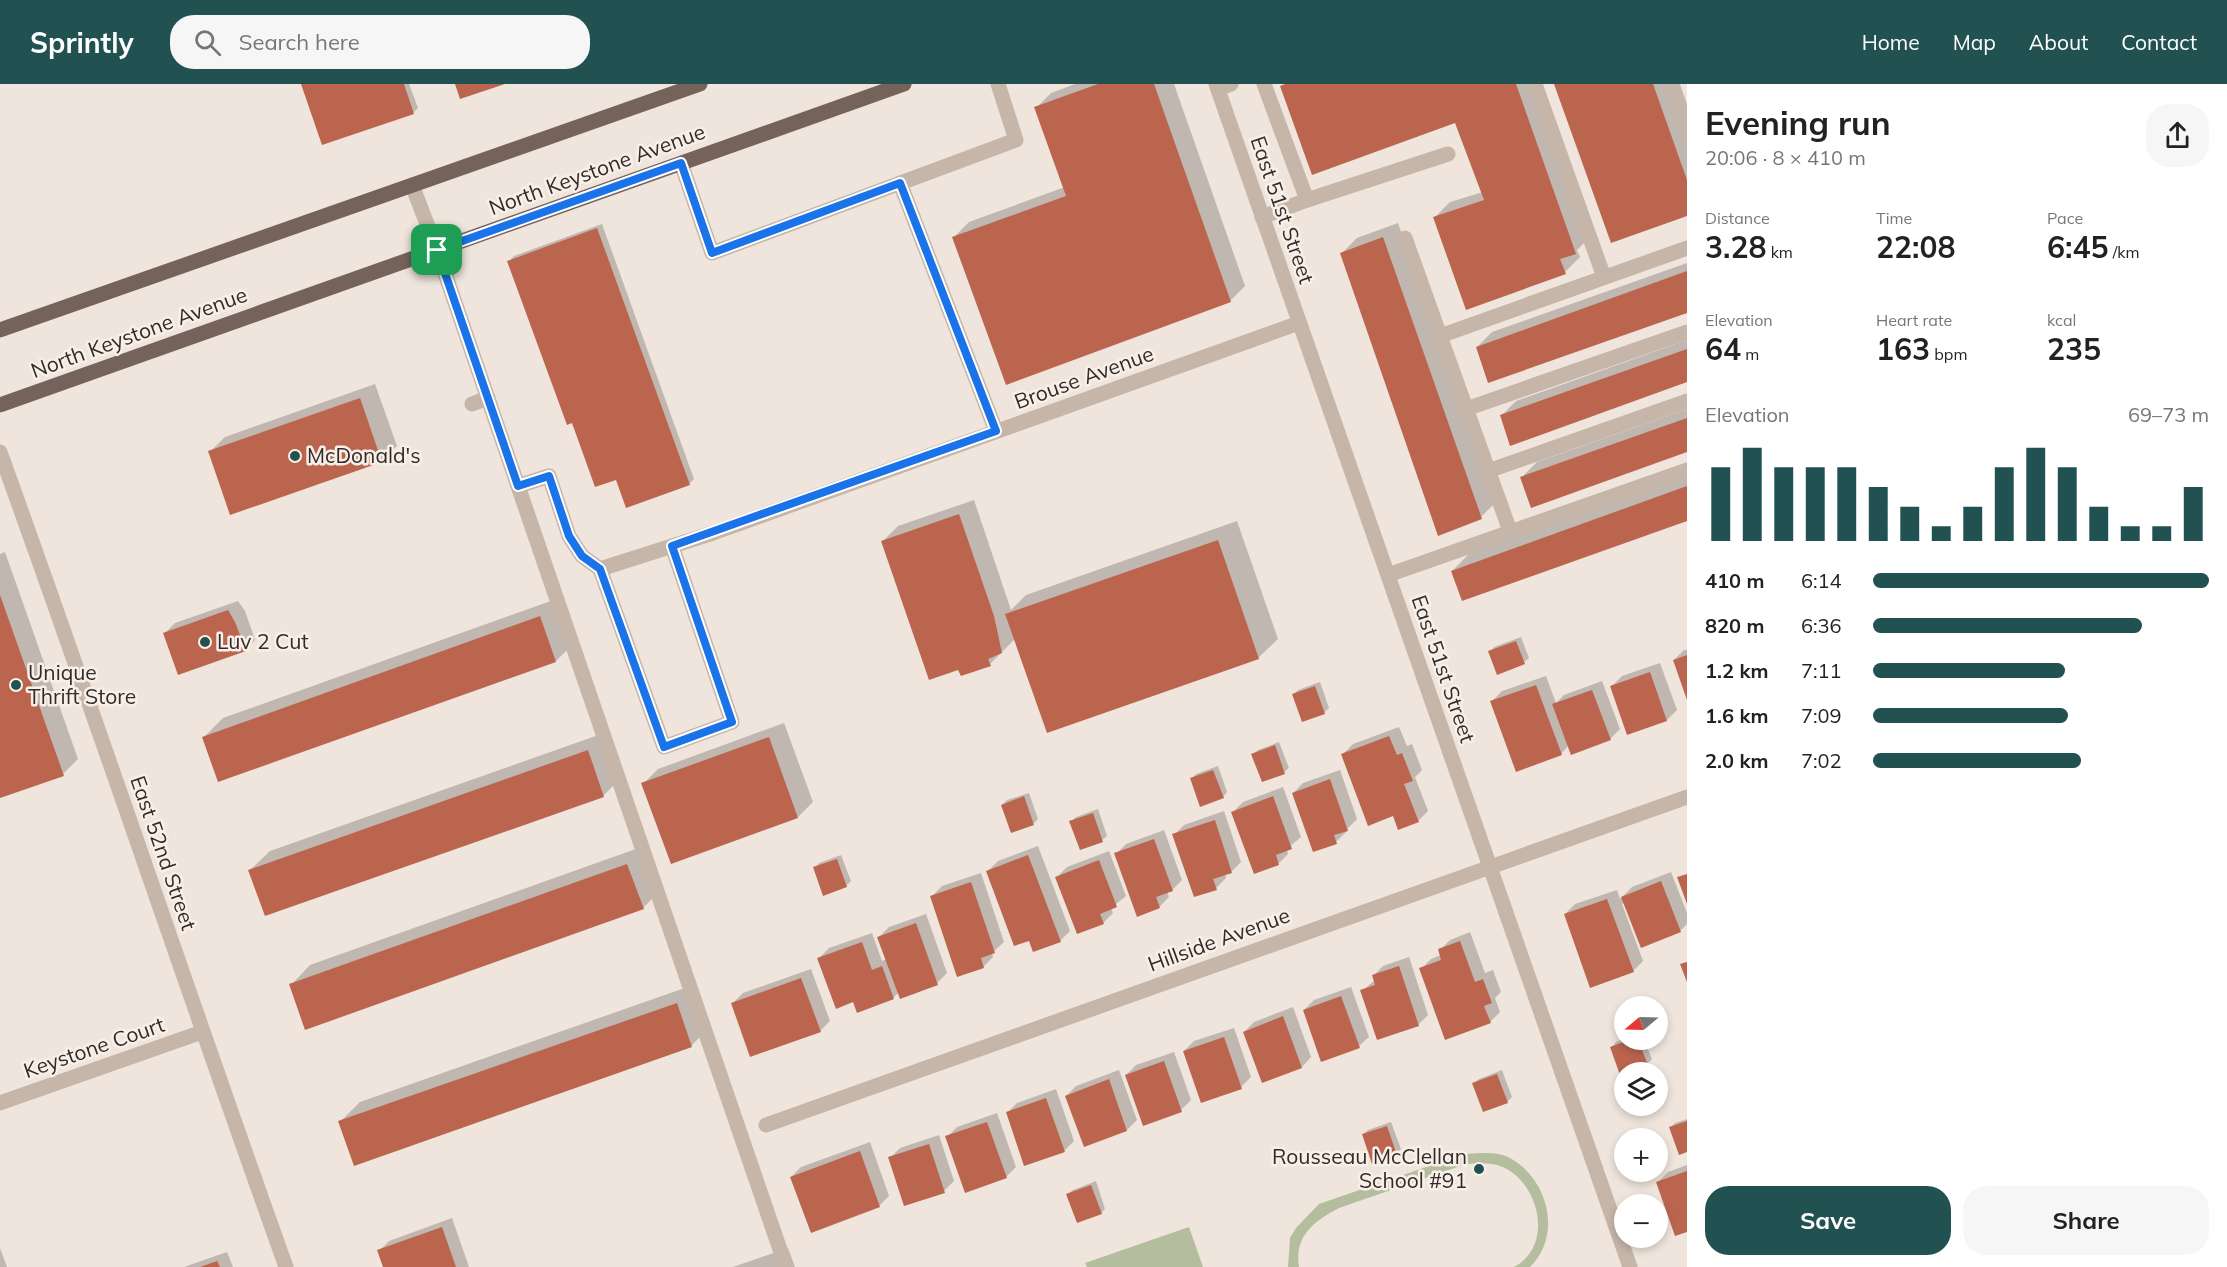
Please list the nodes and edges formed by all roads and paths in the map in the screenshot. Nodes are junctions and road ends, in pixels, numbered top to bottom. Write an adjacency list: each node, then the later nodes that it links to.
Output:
1 (700, 84): 12 (main road)
2 (904, 84): 10 (main road, North Keystone Avenue)
3 (998, 84): 11 (street)
4 (1264, 84): 13 (street)
5 (1534, 84): 18 (street)
6 (1672, 84): 8 (street)
7 (1222, 86): 14 (street, East 51st Street)
8 (1687, 127)
9 (1448, 154): 13 (street)
10 (681, 163): 11 (street); 17 (main road, North Keystone Avenue)
11 (900, 183): 28 (street)
12 (412, 185): 17 (street); 20 (main road)
13 (1307, 200): 14 (street)
14 (1262, 217): 19 (street, East 51st Street)
15 (1405, 238): 22 (street)
16 (1687, 248): 18 (street)
17 (437, 250): 23 (street); 26 (main road, North Keystone Avenue)
18 (1604, 277): 22 (street)
19 (1299, 323): 28 (street, Brouse Avenue); 36 (street, East 51st Street)
20 (0, 330)
21 (1687, 332): 27 (street)
22 (1440, 336): 27 (street)
23 (488, 398): 25 (street); 32 (street)
24 (1687, 401): 31 (street)
25 (472, 404)
26 (0, 405)
27 (1467, 409): 31 (street)
28 (996, 431): 34 (street, Brouse Avenue)
29 (0, 452): 39 (street, East 52nd Street)
30 (1687, 470): 33 (street)
31 (1488, 471): 33 (street)
32 (518, 486): 35 (street); 43 (street)
33 (1510, 531): 36 (street)
34 (672, 546): 35 (street, Brouse Avenue); 35 (street)
35 (600, 569)
36 (1388, 575): 38 (street, East 51st Street)
37 (1687, 797): 38 (street, Hillside Avenue)
38 (1489, 866): 41 (street, Hillside Avenue); 44 (street, East 51st Street)
39 (202, 1032): 40 (street, Keystone Court); 42 (street, East 52nd Street)
40 (0, 1103)
41 (766, 1125)
42 (286, 1267)
43 (786, 1267)
44 (1630, 1267)

